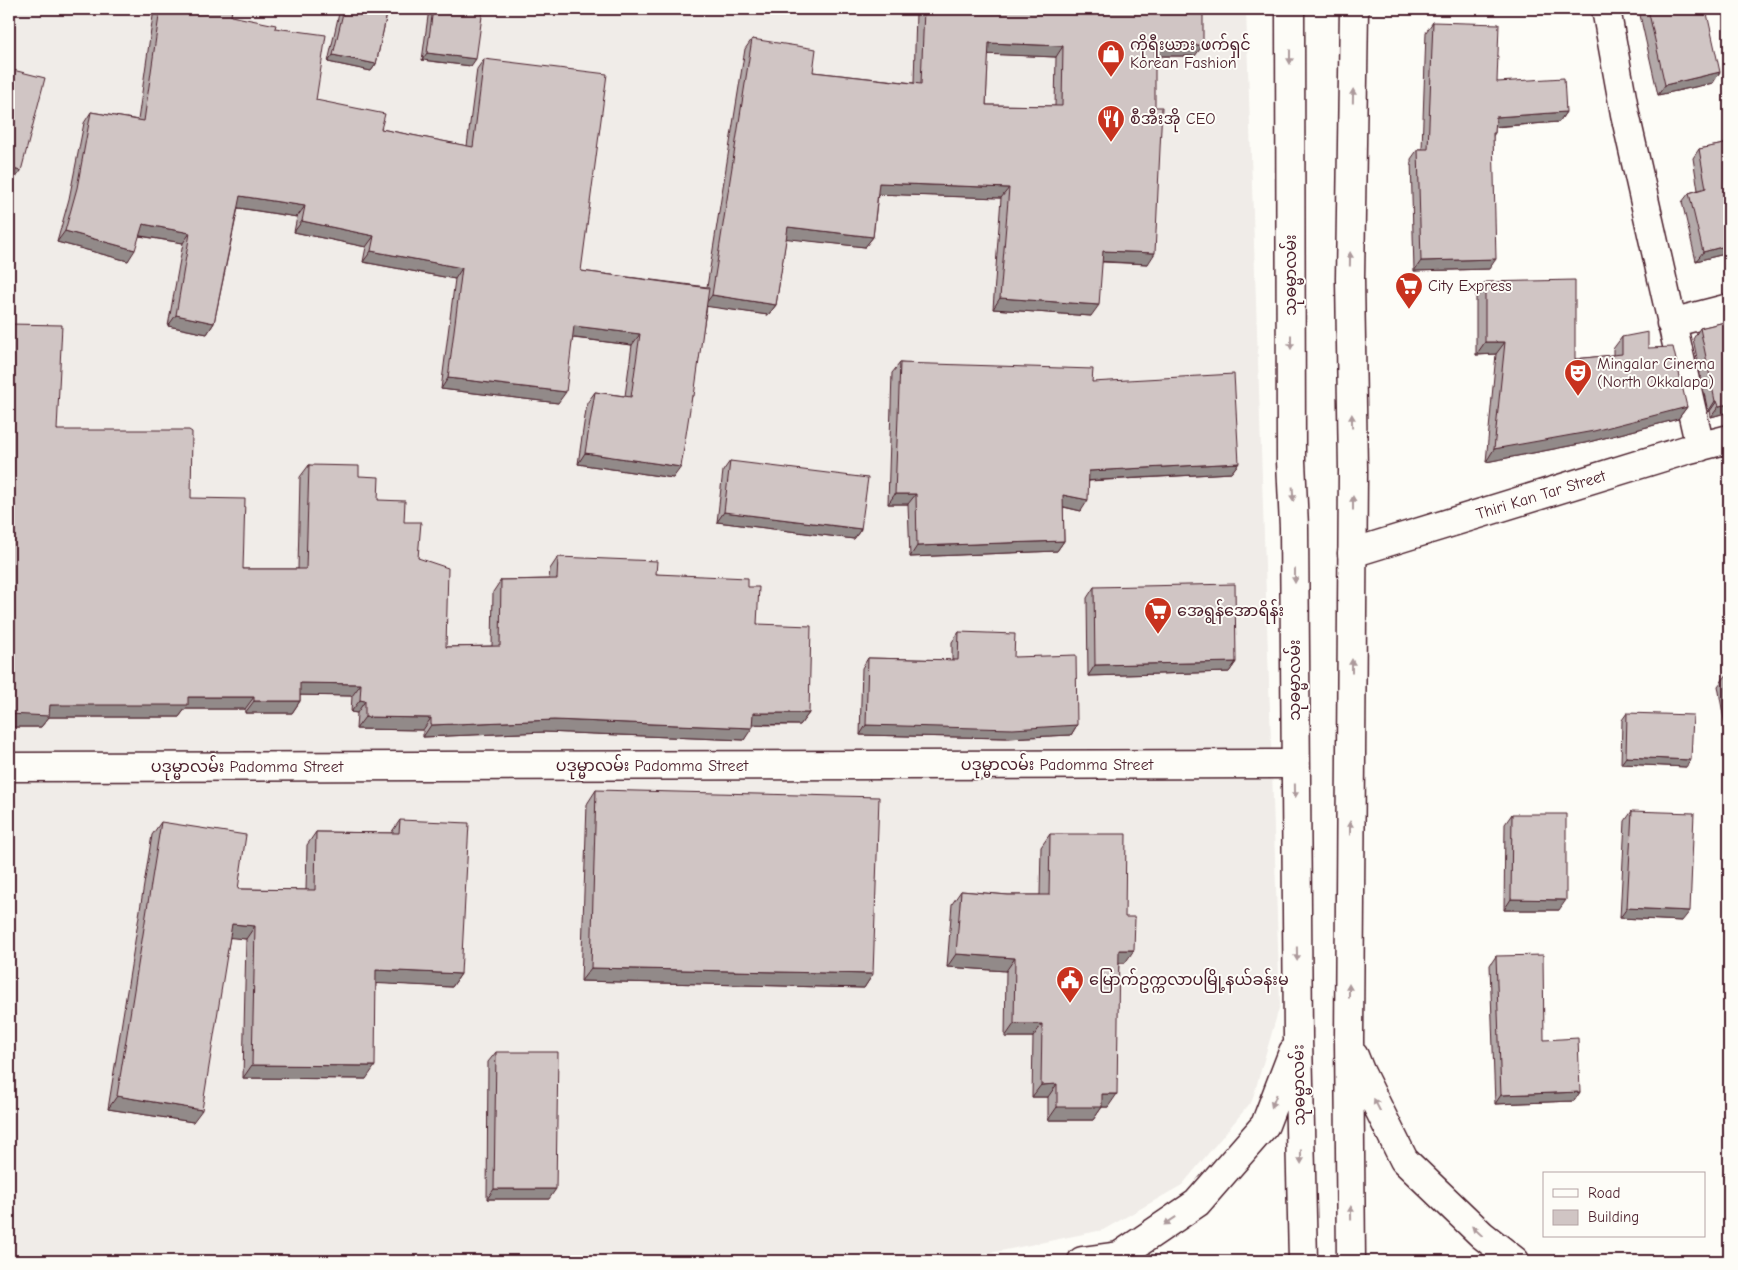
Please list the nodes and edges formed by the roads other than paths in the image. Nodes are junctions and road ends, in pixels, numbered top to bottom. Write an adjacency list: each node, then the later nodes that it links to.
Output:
1 (1290, 9): 9 (main road, သုဓမ္မာလမ်း, one-way to 9)
2 (1354, 9): 8 (main road, one-way to 2)
3 (1606, 9): 5 (main road)
4 (1729, 308): 5 (main road)
5 (1671, 323): 7 (main road)
6 (1729, 439): 7 (main road, Thiri Kan Tar Street)
7 (1700, 447): 8 (main road, Thiri Kan Tar Street)
8 (1353, 544): 12 (main road, one-way to 8)
9 (1295, 764): 10 (main road, ပဒုမ္မာလမ်း Padomma Street); 11 (main road, သုဓမ္မာလမ်း, one-way to 11)
10 (9, 768)
11 (1298, 1038): 13 (main road, one-way to 13); 14 (main road, သုဓမ္မာလမ်း, one-way to 14)
12 (1349, 1039): 15 (main road, one-way to 12); 16 (main road, one-way to 12)
13 (1082, 1261)
14 (1303, 1261)
15 (1351, 1261)
16 (1515, 1261)

